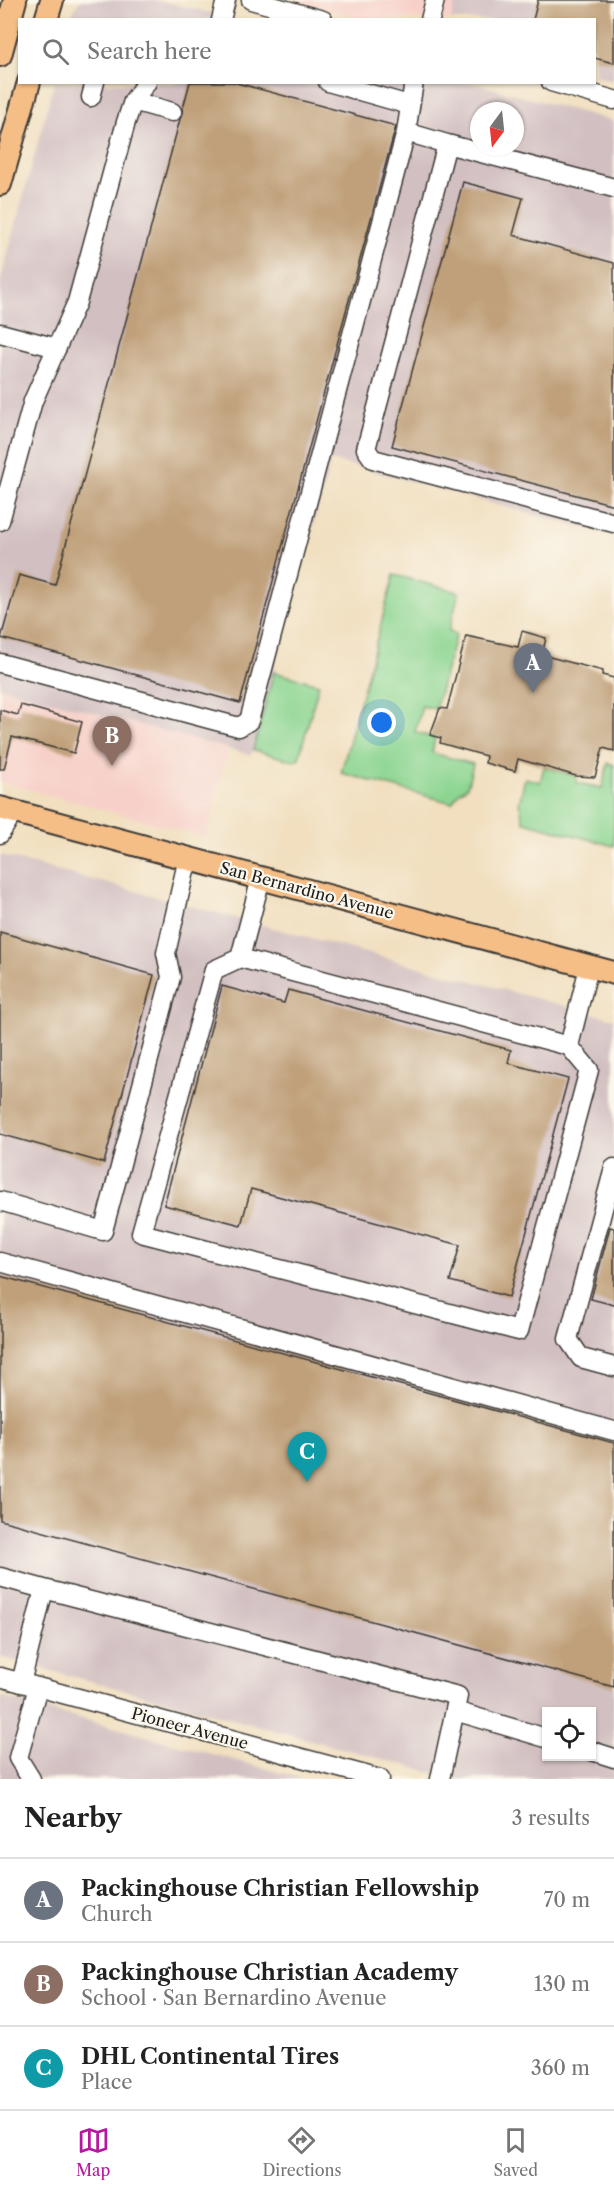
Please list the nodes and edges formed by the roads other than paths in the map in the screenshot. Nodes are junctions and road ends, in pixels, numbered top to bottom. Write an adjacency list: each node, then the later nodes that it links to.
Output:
1 (15, 0): 10 (main road)
2 (52, 0): 6 (main road)
3 (226, 0): 7 (street)
4 (251, 0): 8 (street)
5 (435, 0): 9 (street)
6 (47, 18)
7 (221, 18)
8 (316, 18)
9 (430, 18)
10 (0, 56)
11 (28, 84): 22 (main road)
12 (146, 84): 17 (street)
13 (335, 84): 18 (street)
14 (414, 84): 18 (street)
15 (558, 84): 16 (street)
16 (614, 100)
17 (133, 101): 19 (street); 25 (street)
18 (409, 105): 20 (street)
19 (172, 112)
20 (406, 132): 21 (street); 28 (street)
21 (447, 144): 23 (street); 27 (street)
22 (0, 184)
23 (614, 188)
24 (0, 333): 25 (street)
25 (57, 348): 26 (street)
26 (0, 521)
27 (614, 523)
28 (0, 663)
29 (7, 810): 30 (street); 31 (main road, San Bernardino Avenue)
30 (0, 834)
31 (188, 858): 32 (main road, San Bernardino Avenue); 38 (street)
32 (261, 878): 33 (street); 34 (main road, San Bernardino Avenue)
33 (240, 958): 36 (street); 36 (street)
34 (589, 967): 35 (main road, San Bernardino Avenue); 36 (street)
35 (614, 973)
36 (569, 1046)
37 (614, 1168): 40 (street)
38 (0, 1201)
39 (0, 1262): 41 (street)
40 (614, 1367)
41 (614, 1431)
42 (0, 1577): 43 (street)
43 (44, 1589): 45 (street); 47 (street)
44 (0, 1677): 45 (street, Pioneer Avenue)
45 (21, 1683): 46 (street, Pioneer Avenue)
46 (38, 1688): 51 (street); 52 (street, Pioneer Avenue)
47 (455, 1711): 48 (street); 53 (street)
48 (542, 1737)
49 (596, 1753): 50 (street)
50 (614, 1758)
51 (31, 1779)
52 (380, 1779)
53 (440, 1779)

